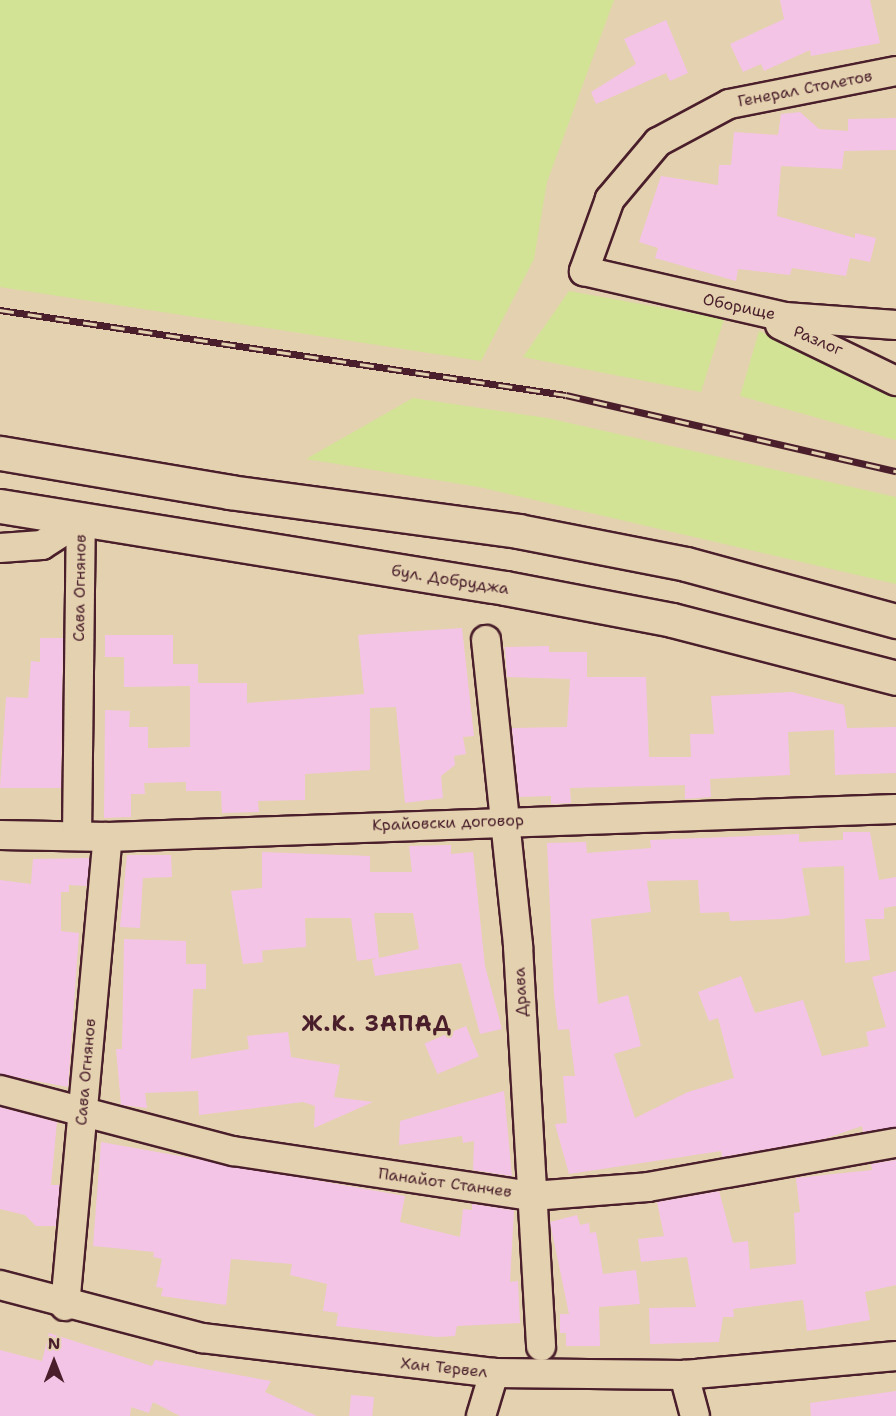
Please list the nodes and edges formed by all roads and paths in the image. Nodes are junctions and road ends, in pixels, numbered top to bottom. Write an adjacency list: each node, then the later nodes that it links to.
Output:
1 (896, 71): 2 (street, Генерал Столетов)
2 (584, 272): 3 (street, Оборище)
3 (736, 306): 4 (street, Оборище); 5 (street, Разлог)
4 (896, 324)
5 (896, 381)
6 (0, 453): 10 (main road)
7 (0, 506): 8 (main road, бул. Добруджа)
8 (81, 520): 9 (street); 12 (main road, бул. Добруджа); 16 (street, Сава Огнянов)
9 (0, 548)
10 (896, 621)
11 (486, 640): 14 (street, Драва)
12 (896, 678)
13 (896, 808): 14 (street, Крайовски договор)
14 (502, 821): 17 (street, Крайовски договор); 21 (street, Драва)
15 (0, 835): 16 (street, Крайовски договор)
16 (77, 836): 17 (street, Крайовски договор)
17 (108, 837): 19 (street, Сава Огнянов)
18 (0, 1090): 19 (street, Панайот Станчев)
19 (82, 1114): 21 (street, Панайот Станчев); 23 (street, Сава Огнянов)
20 (896, 1143): 21 (street, Панайот Станчев)
21 (532, 1196): 24 (street, Драва)
22 (0, 1286): 23 (street, Хан Тервел)
23 (65, 1306): 26 (street, Хан Тервел)
24 (541, 1346)
25 (896, 1356): 27 (street, Хан Тервел)
26 (494, 1373): 27 (street, Хан Тервел); 28 (street)
27 (684, 1375): 29 (street)
28 (481, 1416)
29 (695, 1416)

